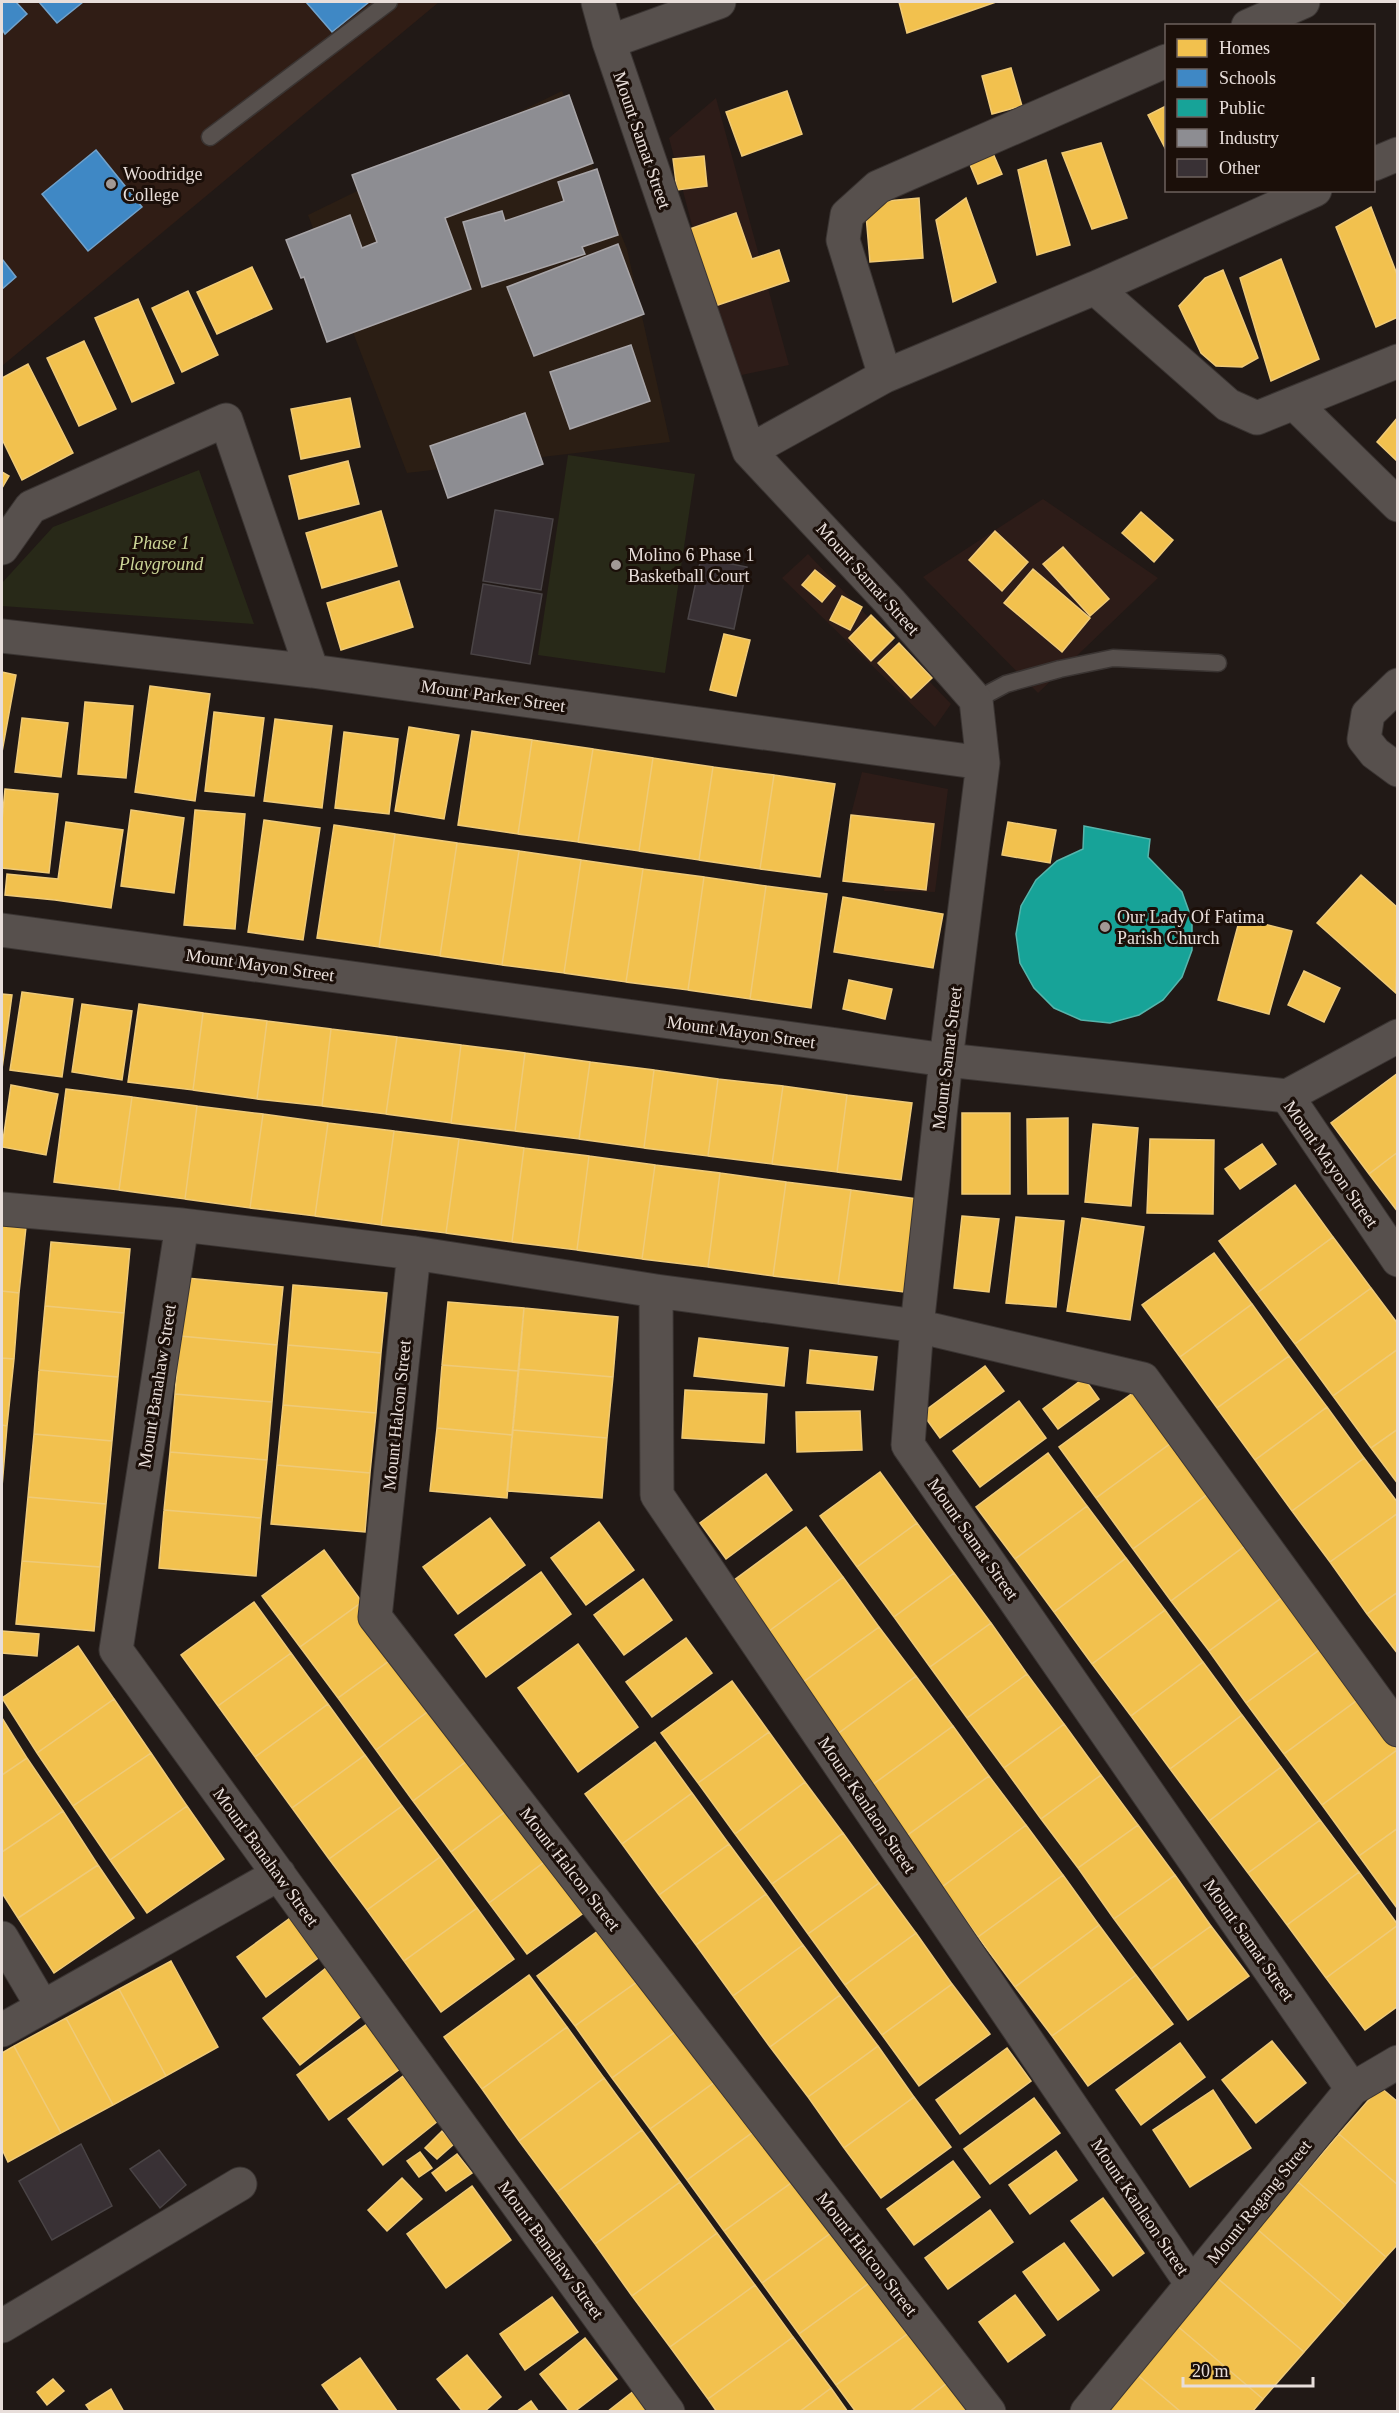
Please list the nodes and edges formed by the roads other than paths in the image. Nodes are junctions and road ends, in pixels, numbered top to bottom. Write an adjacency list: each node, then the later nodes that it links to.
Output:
1 (389, 2): 8 (lane)
2 (598, 2): 6 (street, Mount Samat Street)
3 (719, 2): 6 (street)
4 (1303, 2): 5 (street)
5 (1253, 24)
6 (609, 42): 16 (street, Mount Samat Street)
7 (1165, 62): 14 (street)
8 (210, 137)
9 (1398, 154): 10 (street)
10 (1375, 164)
11 (1311, 192): 12 (street)
12 (1095, 288): 14 (street); 15 (street)
13 (1398, 361): 15 (street)
14 (885, 376): 16 (street)
15 (1295, 404): 17 (street)
16 (749, 451): 23 (street, Mount Samat Street)
17 (1398, 505)
18 (2, 548): 21 (street)
19 (2, 636): 21 (street, Mount Parker Street)
20 (1218, 663): 23 (lane)
21 (312, 671): 24 (street, Mount Parker Street)
22 (1398, 685): 25 (street)
23 (976, 700): 24 (street, Mount Samat Street)
24 (983, 763): 28 (street, Mount Samat Street)
25 (1398, 770)
26 (2, 930): 28 (street, Mount Mayon Street)
27 (1398, 1036): 29 (street)
28 (946, 1060): 29 (street, Mount Mayon Street); 35 (street, Mount Samat Street)
29 (1287, 1096): 33 (street, Mount Mayon Street)
30 (2, 1209): 31 (street)
31 (182, 1225): 32 (street); 37 (street, Mount Banahaw Street)
32 (414, 1253): 34 (street); 47 (street, Mount Halcon Street)
33 (1398, 1260)
34 (657, 1292): 35 (street); 44 (street, Mount Kanlaon Street)
35 (917, 1326): 36 (street); 42 (street, Mount Samat Street)
36 (1398, 1731)
37 (279, 1874): 39 (street); 46 (street, Mount Banahaw Street)
38 (2, 1938): 39 (street)
39 (42, 2006): 40 (street)
40 (2, 2030)
41 (1398, 2062): 42 (street, Mount Ragang Street)
42 (1352, 2089): 44 (street, Mount Ragang Street)
43 (240, 2184): 45 (street)
44 (1191, 2283): 48 (street, Mount Ragang Street)
45 (2, 2326)
46 (668, 2412)
47 (989, 2412)
48 (1087, 2412)

